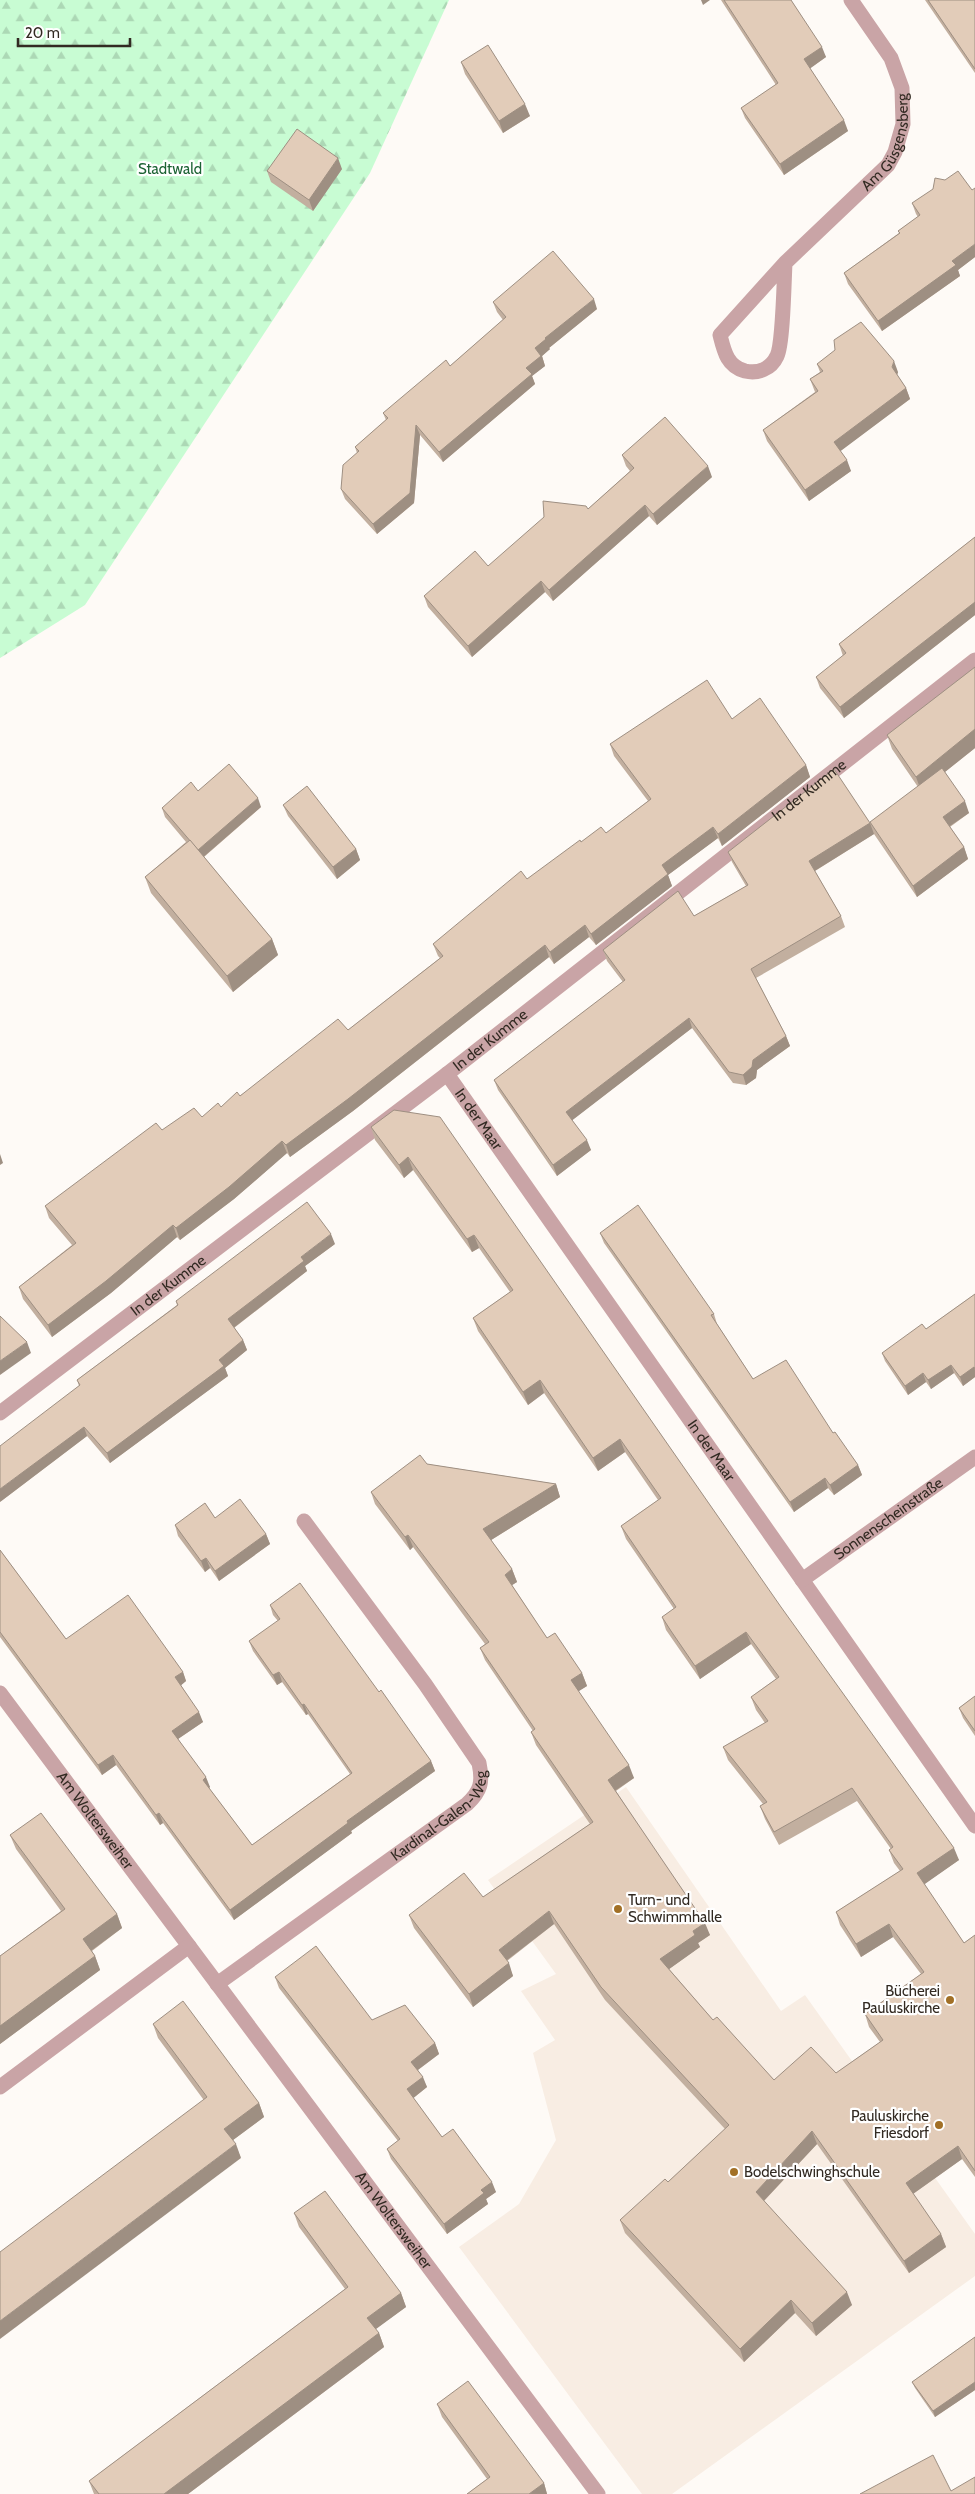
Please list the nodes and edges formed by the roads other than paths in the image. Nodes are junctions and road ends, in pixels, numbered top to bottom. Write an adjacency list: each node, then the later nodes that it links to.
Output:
1 (851, 0): 2 (street, Am Güsgensberg)
2 (785, 263): 2 (street, Am Güsgensberg)
3 (975, 660): 4 (street, In der Kumme)
4 (447, 1074): 5 (street, In der Kumme); 8 (street, In der Maar)
5 (0, 1413)
6 (975, 1457): 8 (street, Sonnenscheinstraße)
7 (304, 1521): 12 (street, Kardinal-Galen-Weg)
8 (802, 1580): 10 (street, In der Maar)
9 (0, 1693): 11 (street, Am Woltersweiher)
10 (975, 1826)
11 (189, 1946): 12 (street, Am Woltersweiher); 13 (street)
12 (217, 1984): 14 (street, Am Woltersweiher)
13 (0, 2087)
14 (598, 2494)

